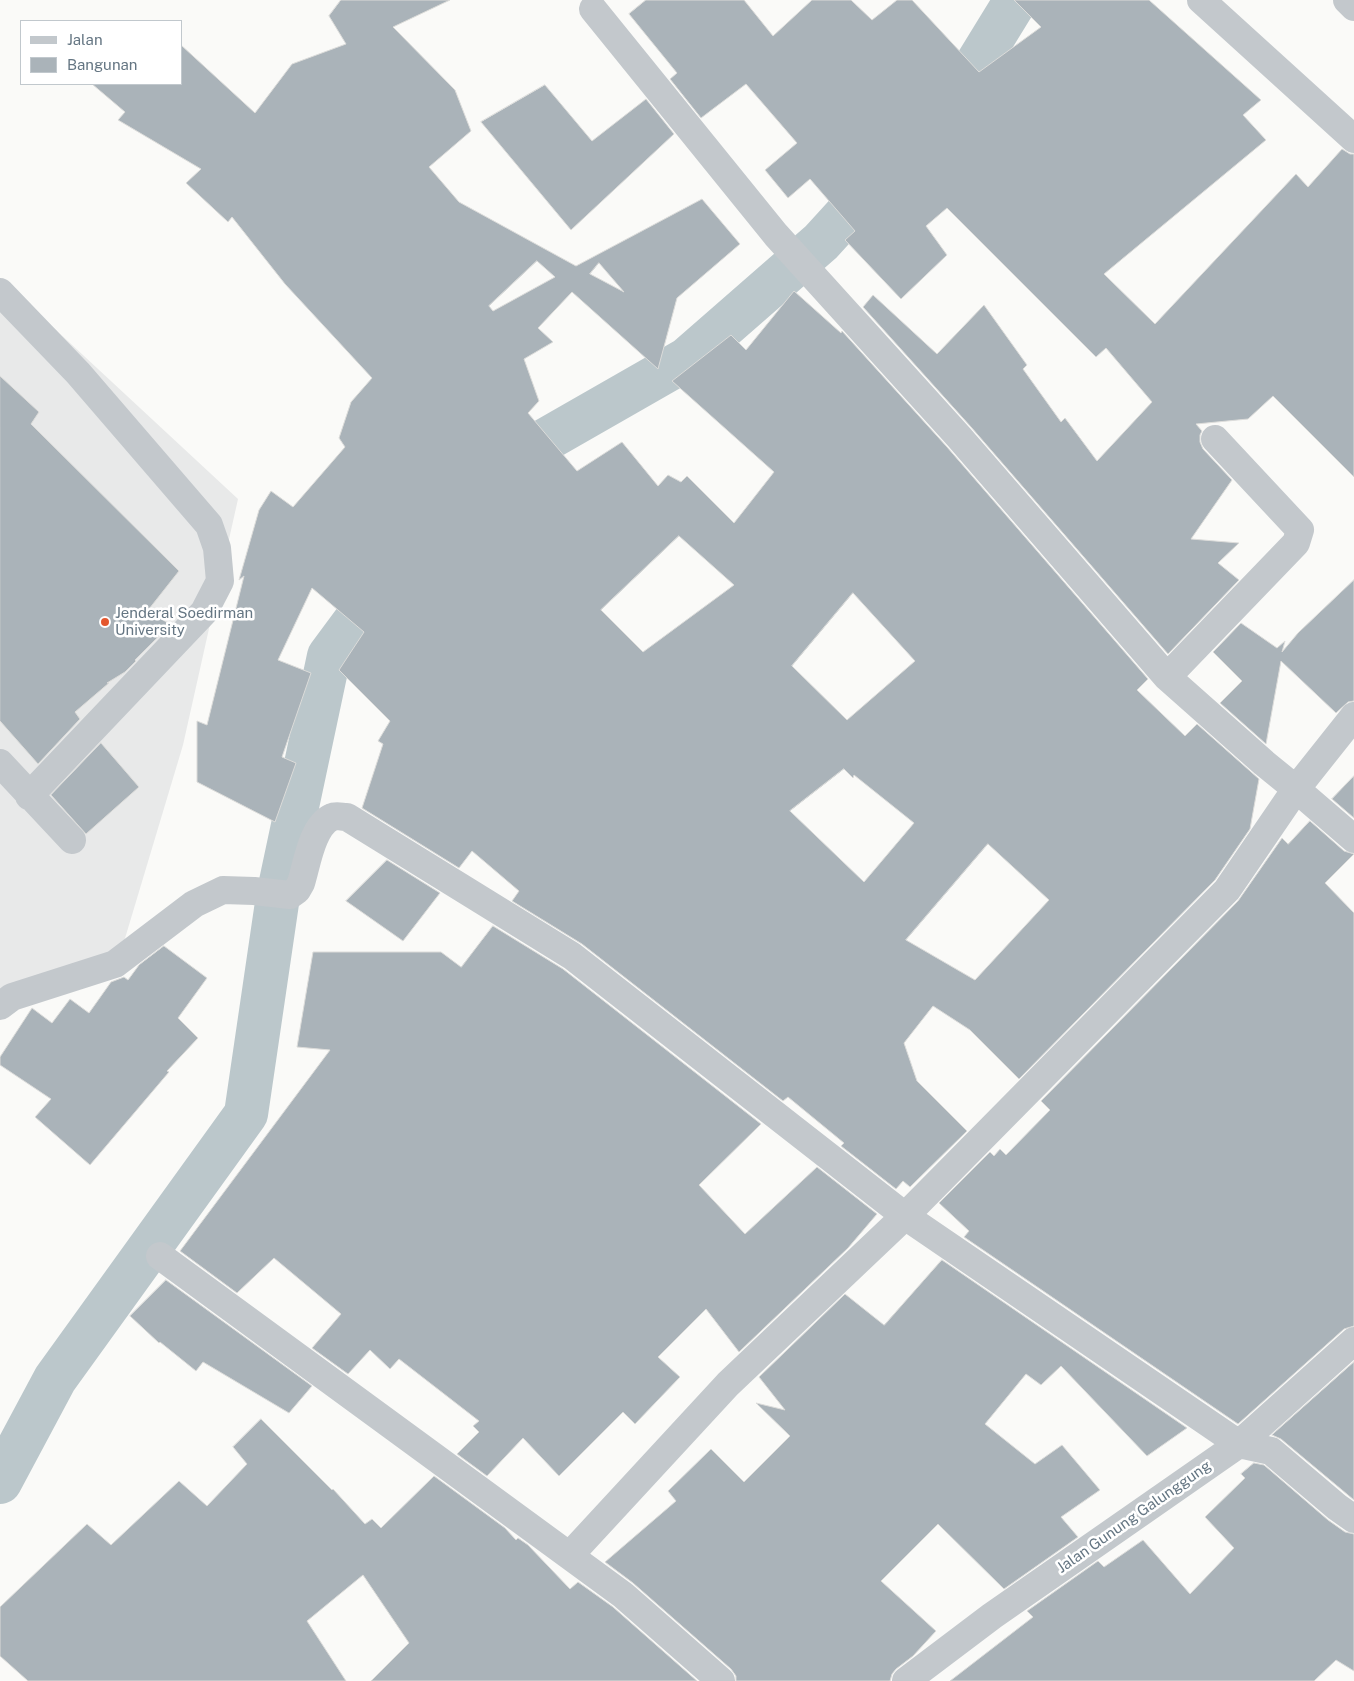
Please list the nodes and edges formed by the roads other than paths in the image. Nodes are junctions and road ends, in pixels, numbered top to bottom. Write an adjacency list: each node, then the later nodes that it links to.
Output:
1 (1201, 0): 5 (street)
2 (1347, 0): 3 (street)
3 (1354, 7)
4 (593, 9): 8 (street)
5 (1354, 138)
6 (0, 292): 12 (street)
7 (1215, 439): 8 (street)
8 (1167, 677): 11 (street)
9 (1354, 716): 11 (street)
10 (0, 763): 12 (street)
11 (1296, 789): 13 (street); 16 (street)
12 (29, 796): 14 (street)
13 (1354, 839)
14 (72, 840)
15 (0, 1006): 16 (street)
16 (905, 1216): 19 (street); 21 (street)
17 (160, 1256): 21 (street)
18 (1354, 1341): 19 (street, Jalan Gunung Galunggung)
19 (1239, 1444): 20 (street); 23 (street, Jalan Gunung Galunggung)
20 (1354, 1519)
21 (570, 1556): 22 (street)
22 (722, 1681)
23 (906, 1681)

